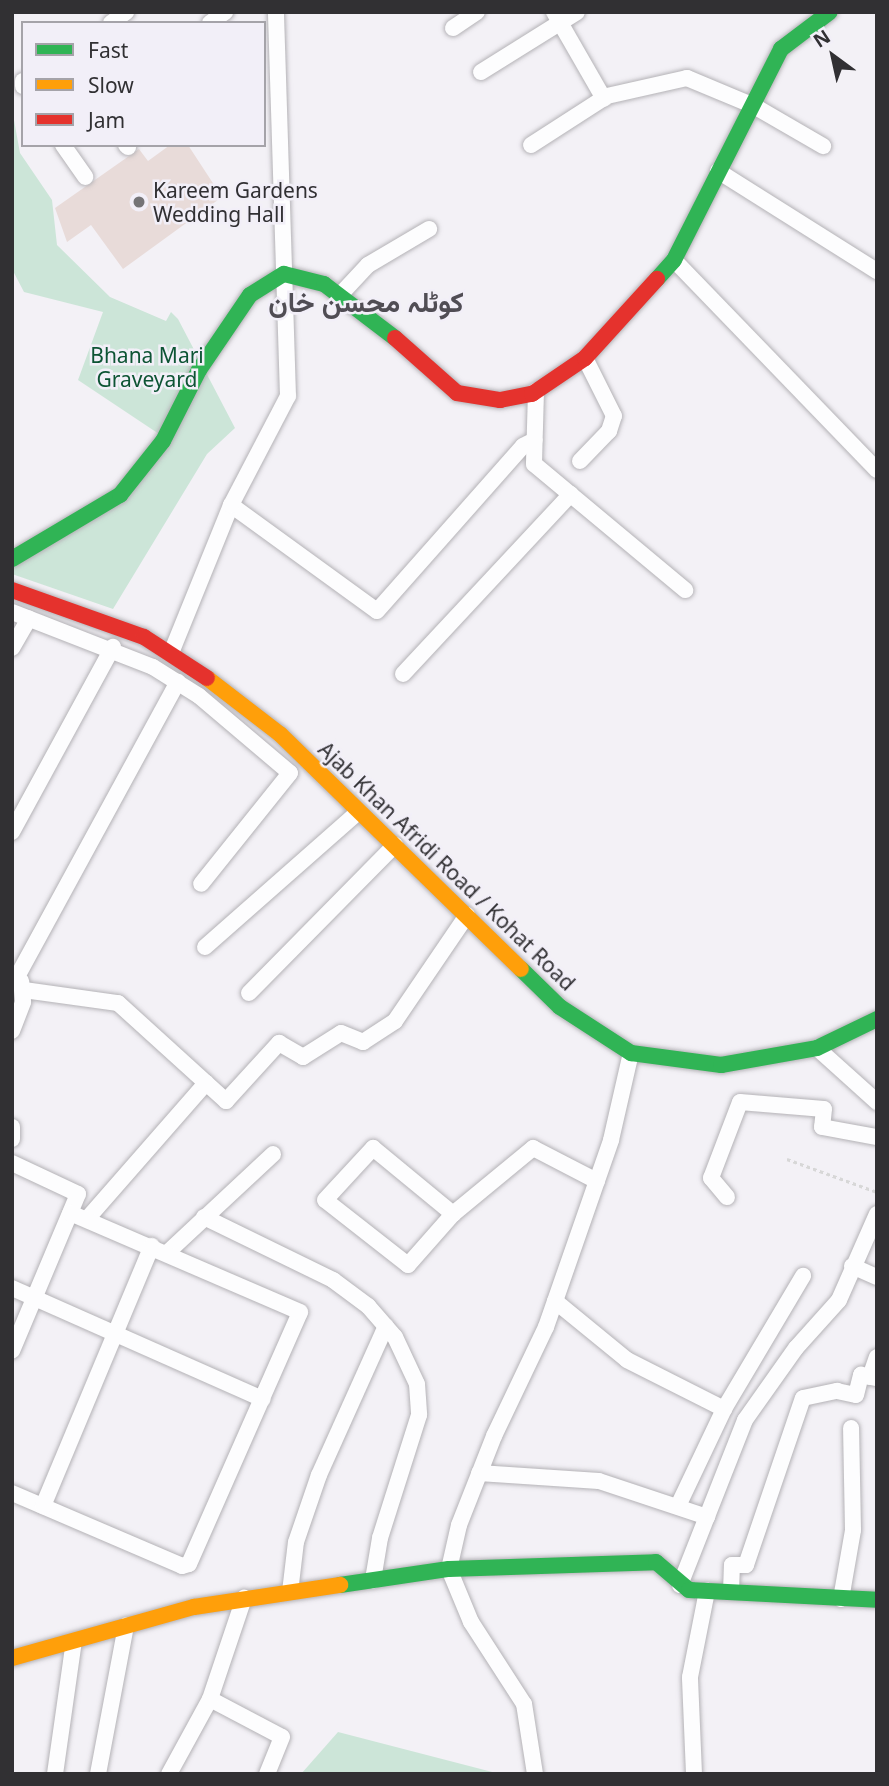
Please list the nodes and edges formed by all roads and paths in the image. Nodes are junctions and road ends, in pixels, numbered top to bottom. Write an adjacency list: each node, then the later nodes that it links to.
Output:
1 (276, 12): 18 (street)
2 (477, 12): 6 (street)
3 (578, 12): 5 (street)
4 (830, 12): 9 (street)
5 (557, 18): 7 (street); 8 (street)
6 (453, 28)
7 (481, 72)
8 (604, 99): 9 (street); 10 (street)
9 (754, 106): 11 (street); 13 (street)
10 (531, 145)
11 (823, 146)
12 (64, 147): 14 (street)
13 (718, 171): 16 (street); 17 (street)
14 (85, 177)
15 (429, 229): 19 (street)
16 (674, 260): 20 (street); 24 (street)
17 (877, 271)
18 (284, 274): 19 (street); 26 (street); 27 (street)
19 (340, 295): 21 (street)
20 (585, 358): 21 (street); 23 (street)
21 (536, 391): 22 (street)
22 (535, 440): 25 (street); 26 (street)
23 (580, 461)
24 (877, 470)
25 (570, 495): 29 (street); 35 (street)
26 (231, 505): 34 (street)
27 (12, 559)
28 (12, 590): 34 (street, Ajab Khan Afridi Road / Kohat Road)
29 (685, 590)
30 (12, 612): 31 (street)
31 (29, 618): 32 (street); 33 (street)
32 (113, 647): 36 (street); 38 (street)
33 (12, 648)
34 (171, 653): 37 (street, Ajab Khan Afridi Road / Kohat Road)
35 (403, 674)
36 (178, 682): 40 (street); 43 (street)
37 (359, 811): 39 (street, Ajab Khan Afridi Road / Kohat Road); 42 (street)
38 (12, 832)
39 (395, 845): 41 (street, Ajab Khan Afridi Road / Kohat Road); 44 (street)
40 (201, 884)
41 (467, 915): 48 (street, Ajab Khan Afridi Road / Kohat Road); 49 (street)
42 (205, 947)
43 (18, 979): 46 (street); 49 (street)
44 (249, 993)
45 (877, 1019): 47 (street, Ajab Khan Afridi Road / Kohat Road)
46 (12, 1031)
47 (817, 1048): 48 (street, Ajab Khan Afridi Road / Kohat Road); 50 (street)
48 (631, 1053): 57 (street)
49 (206, 1083): 64 (street)
50 (877, 1102)
51 (12, 1128): 53 (street)
52 (877, 1138): 59 (street)
53 (12, 1139)
54 (273, 1154): 63 (street)
55 (787, 1159): 58 (path)
56 (12, 1163): 60 (street)
57 (597, 1181): 61 (street); 72 (street)
58 (877, 1192)
59 (727, 1197)
60 (70, 1213): 64 (street); 71 (street)
61 (453, 1214): 61 (street)
62 (877, 1214): 65 (street)
63 (204, 1217): 66 (street); 73 (street)
64 (87, 1219): 66 (street)
65 (871, 1243): 67 (street)
66 (160, 1250): 74 (street); 78 (street)
67 (852, 1266): 69 (street); 85 (street)
68 (803, 1276): 79 (street)
69 (877, 1277)
70 (12, 1288): 71 (street)
71 (35, 1298): 74 (street); 75 (street)
72 (555, 1301): 79 (street); 81 (street)
73 (386, 1326): 87 (street); 90 (street)
74 (114, 1333): 78 (street); 83 (street)
75 (12, 1351)
76 (877, 1356): 77 (street)
77 (873, 1377): 91 (street)
78 (262, 1399): 83 (street)
79 (724, 1409): 84 (street)
80 (851, 1428): 93 (street)
81 (479, 1473): 84 (street); 86 (street)
82 (12, 1493): 83 (street)
83 (43, 1506)
84 (678, 1506): 85 (street)
85 (707, 1517): 88 (street)
86 (449, 1569): 87 (street); 88 (street); 103 (street)
87 (373, 1580): 90 (street)
88 (680, 1585): 89 (street)
89 (707, 1591): 91 (street); 104 (street)
90 (290, 1592): 92 (street)
91 (731, 1592): 93 (street)
92 (244, 1598): 95 (street); 98 (street)
93 (841, 1599): 94 (street)
94 (877, 1600)
95 (126, 1626): 96 (street); 100 (street)
96 (74, 1641): 97 (street); 99 (street)
97 (12, 1658)
98 (210, 1699): 101 (street); 102 (street)
99 (58, 1772)
100 (98, 1774)
101 (169, 1774)
102 (267, 1774)
103 (536, 1774)
104 (694, 1774)

